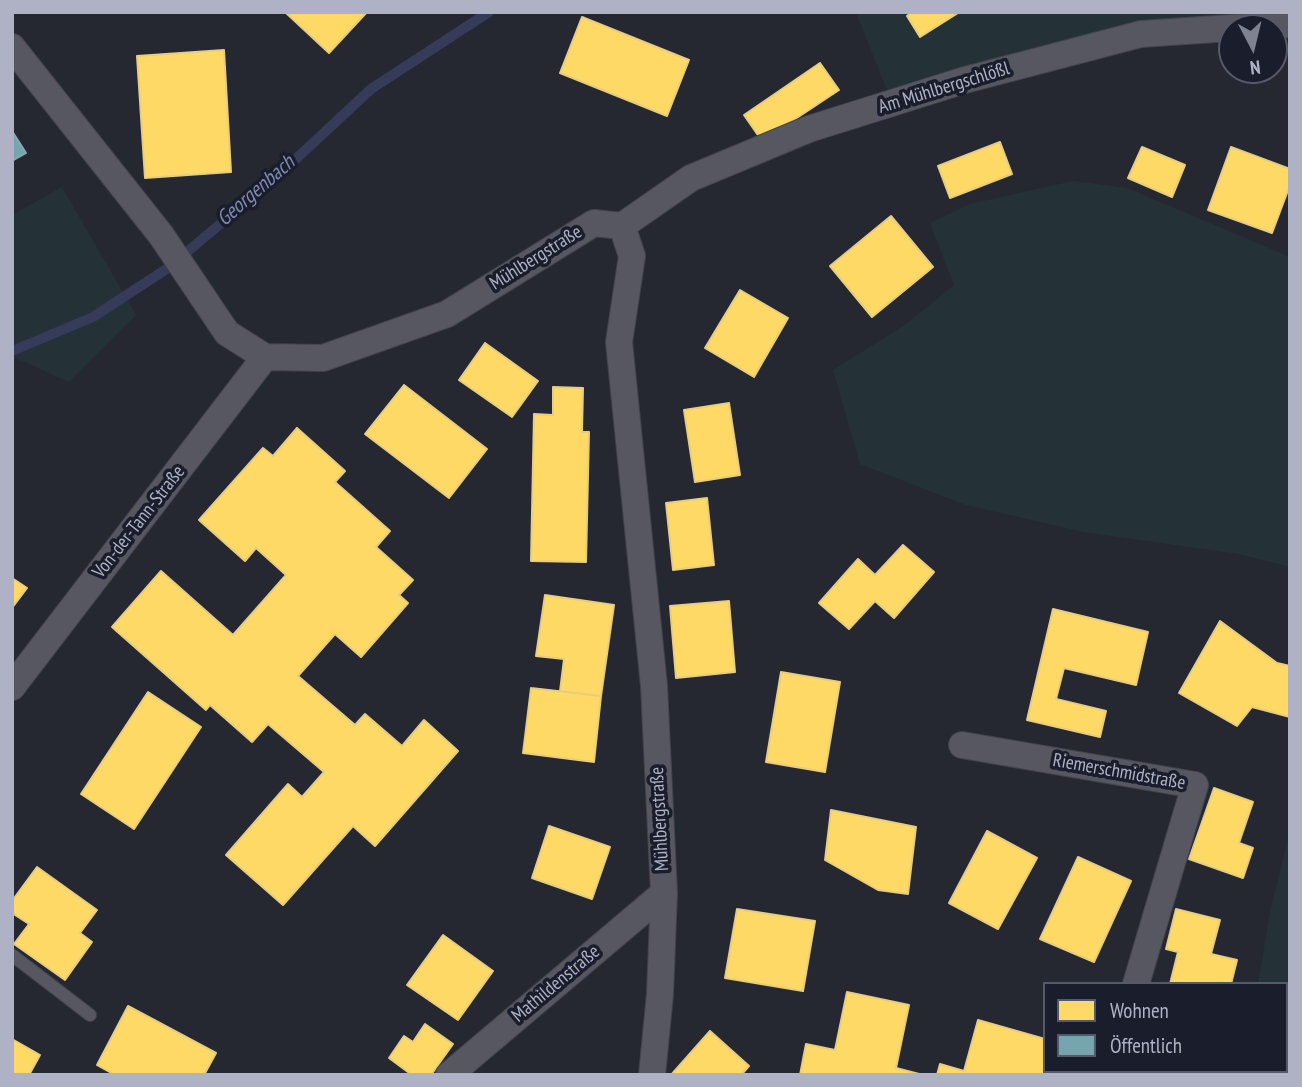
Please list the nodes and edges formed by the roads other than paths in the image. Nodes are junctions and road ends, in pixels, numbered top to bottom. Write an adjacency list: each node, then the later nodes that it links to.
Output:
1 (1290, 24): 3 (street, Am Mühlbergschlößl)
2 (12, 47): 4 (street)
3 (622, 226): 4 (street, Mühlbergstraße); 7 (street, Mühlbergstraße)
4 (265, 357): 5 (street, Von-der-Tann-Straße)
5 (12, 687)
6 (962, 745): 9 (street, Riemerschmidstraße)
7 (664, 893): 11 (street, Mathildenstraße); 12 (street, Mühlbergstraße)
8 (12, 955): 10 (lane)
9 (1137, 982)
10 (90, 1015)
11 (449, 1075)
12 (652, 1075)

